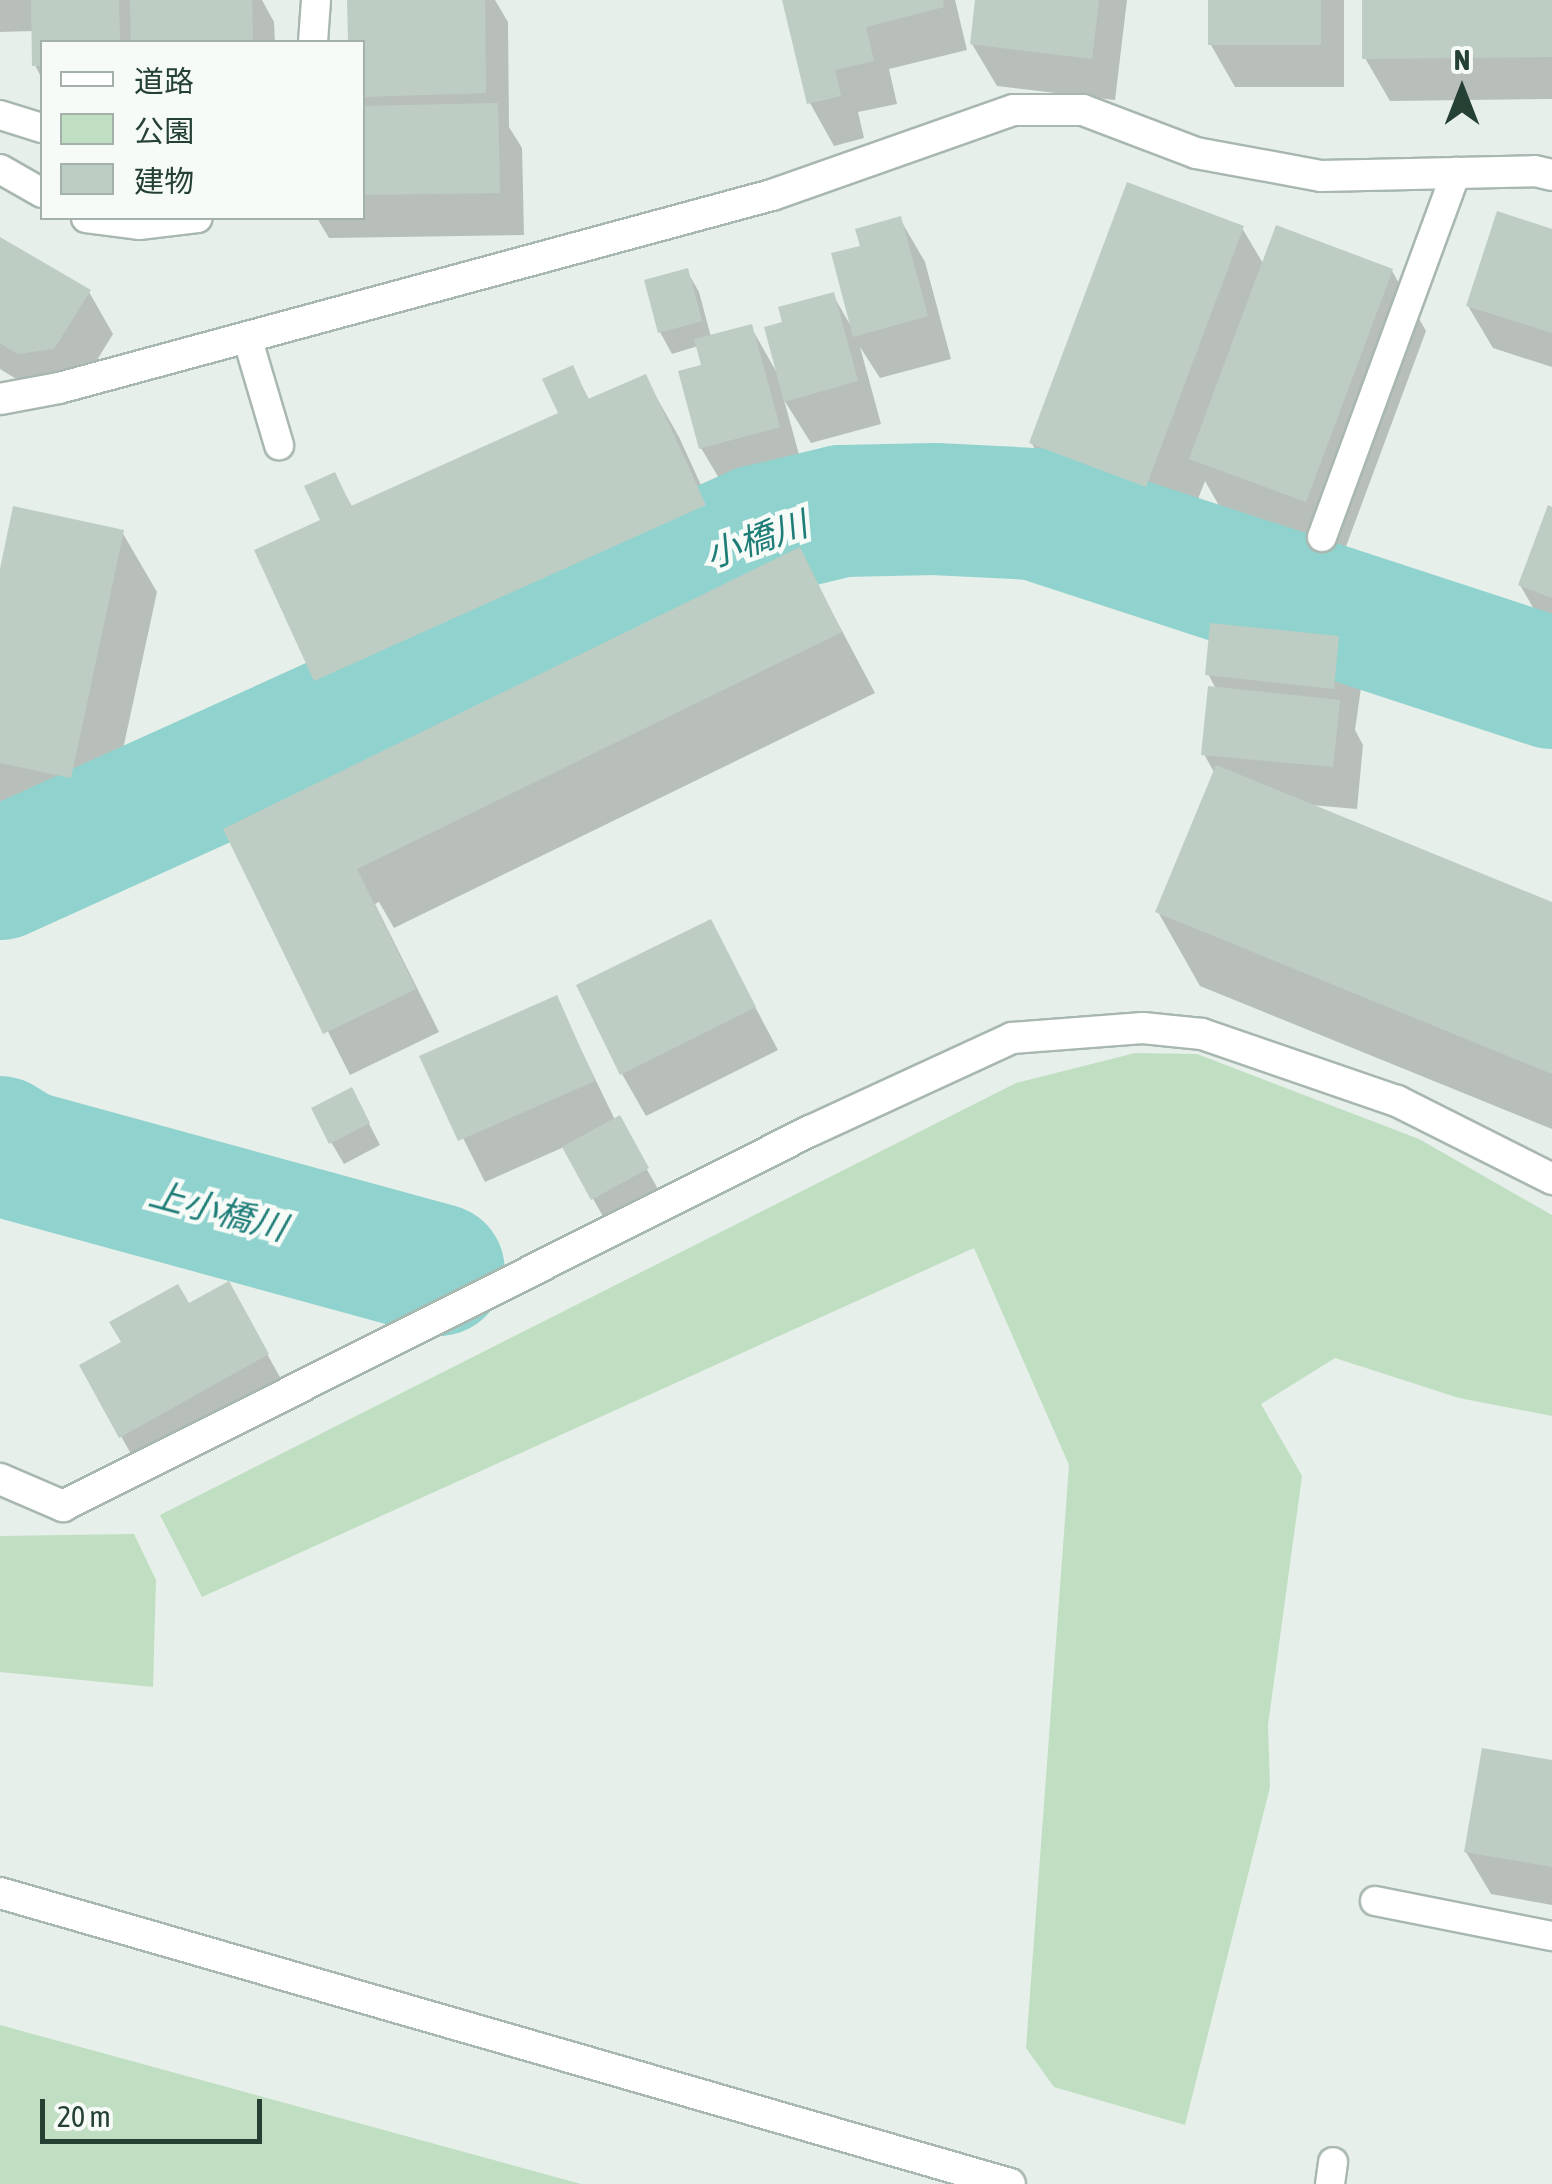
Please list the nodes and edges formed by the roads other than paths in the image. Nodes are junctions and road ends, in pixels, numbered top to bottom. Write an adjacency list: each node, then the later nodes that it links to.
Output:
1 (316, 0): 2 (lane)
2 (313, 40)
3 (0, 115): 4 (lane)
4 (40, 127)
5 (0, 169): 8 (lane)
6 (1456, 172): 7 (street); 11 (street); 14 (lane)
7 (1552, 175)
8 (40, 192)
9 (101, 220): 10 (lane)
10 (181, 220)
11 (247, 337): 12 (street); 13 (lane)
12 (0, 398)
13 (279, 445)
14 (1322, 537)
15 (1552, 1179): 16 (street)
16 (0, 1479)
17 (0, 1893): 20 (street)
18 (1376, 1901): 19 (lane)
19 (1552, 1936)
20 (1010, 2184)

